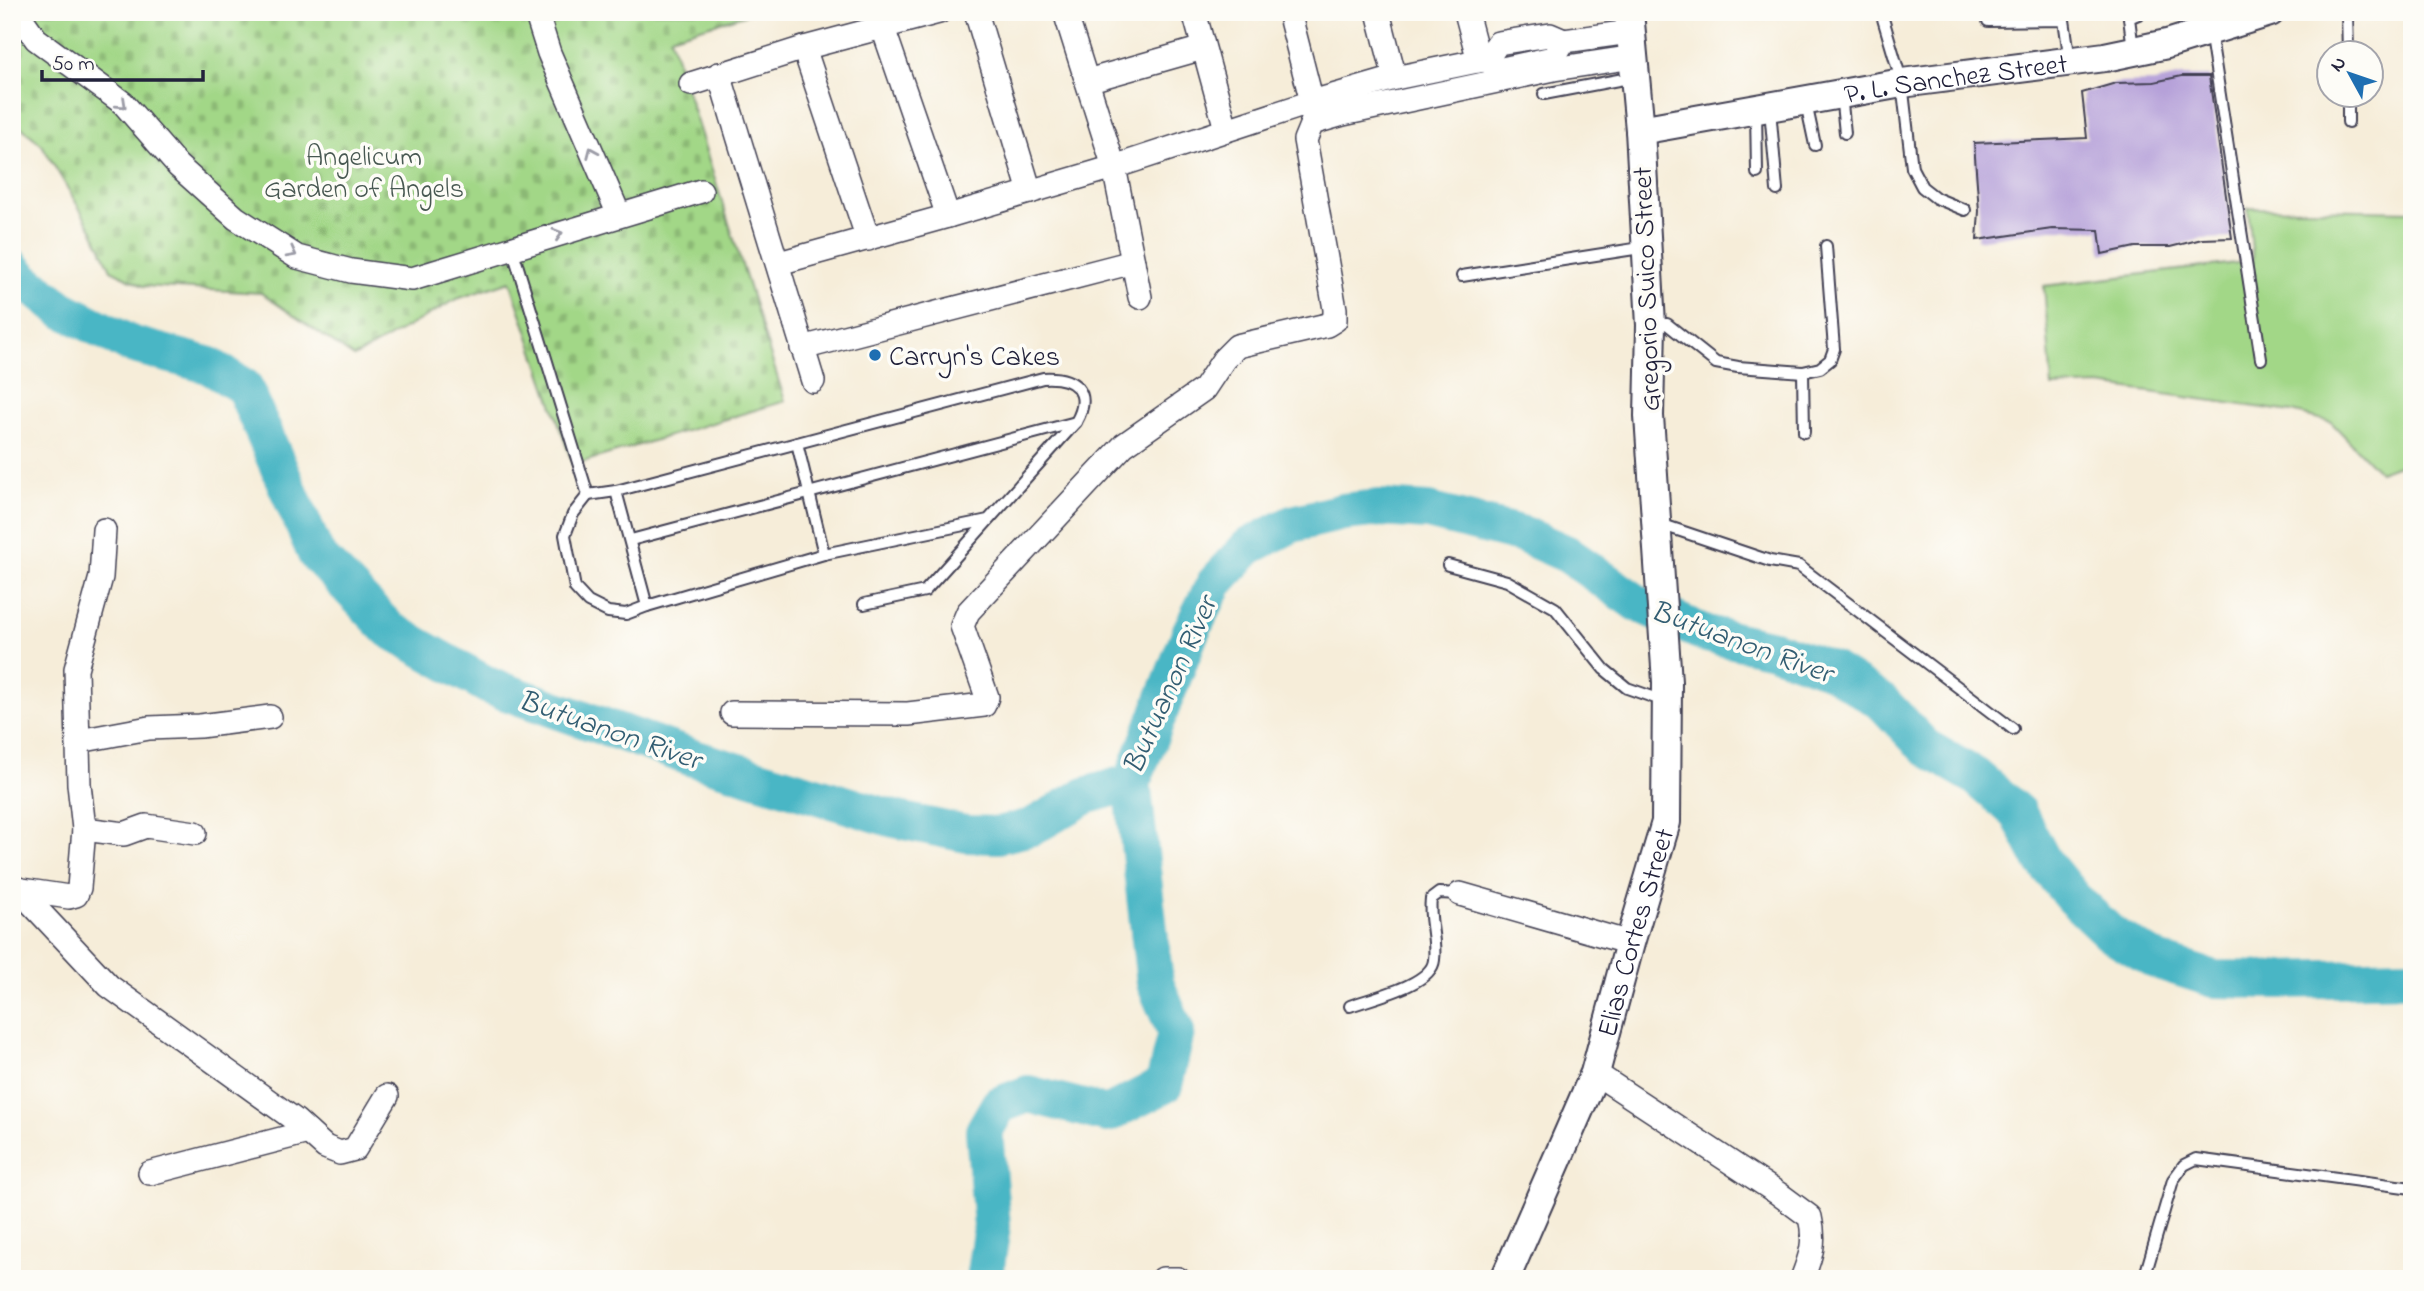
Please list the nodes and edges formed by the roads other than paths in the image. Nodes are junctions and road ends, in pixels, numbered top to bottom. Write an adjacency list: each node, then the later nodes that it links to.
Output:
1 (17, 12): 51 (street, one-way to 51)
2 (536, 12): 46 (street, one-way to 2)
3 (939, 12): 15 (street)
4 (976, 12): 44 (street)
5 (1065, 12): 26 (street)
6 (1194, 12): 20 (street)
7 (1289, 12): 32 (street)
8 (1378, 12): 25 (street)
9 (1466, 12): 22 (street)
10 (1881, 12): 27 (lane)
11 (2143, 12): 21 (lane)
12 (2270, 12): 16 (street, P. L. Sanchez Street)
13 (2347, 12): 17 (lane)
14 (1988, 21): 23 (lane)
15 (883, 28): 19 (street); 47 (street)
16 (2210, 31): 21 (street, P. L. Sanchez Street); 58 (lane)
17 (2348, 38)
18 (1632, 44): 22 (street); 29 (lane); 37 (street, Gregorio Suico Street); 77 (street)
19 (804, 48): 24 (street); 48 (street)
20 (1203, 48): 26 (street); 36 (street)
21 (2134, 51): 23 (street, P. L. Sanchez Street)
22 (1483, 60): 25 (street)
23 (2070, 61): 27 (street, P. L. Sanchez Street)
24 (719, 74): 28 (street); 53 (street)
25 (1395, 78): 32 (street)
26 (1087, 81): 40 (street)
27 (1902, 83): 30 (street, P. L. Sanchez Street); 45 (lane)
28 (691, 84)
29 (1544, 94)
30 (1841, 94): 31 (street, P. L. Sanchez Street); 38 (lane)
31 (1805, 100): 33 (street, P. L. Sanchez Street); 39 (lane)
32 (1312, 102): 36 (street)
33 (1763, 108): 37 (street, P. L. Sanchez Street); 41 (lane); 42 (lane)
34 (2348, 108): 35 (lane)
35 (2348, 121)
36 (1226, 129): 40 (street)
37 (1640, 130): 50 (street, Gregorio Suico Street)
38 (1845, 133)
39 (1815, 145)
40 (1114, 167): 44 (street); 52 (street)
41 (1757, 173)
42 (1777, 190)
43 (701, 191): 46 (street)
44 (1030, 192): 47 (street)
45 (1965, 210)
46 (619, 215): 51 (street, one-way to 46)
47 (948, 216): 48 (street)
48 (868, 239): 53 (street)
49 (1826, 246): 59 (lane)
50 (1647, 247): 54 (lane); 56 (street, Gregorio Suico Street)
51 (512, 248): 66 (lane)
52 (1133, 262): 55 (street); 57 (street)
53 (779, 263): 57 (street)
54 (1462, 276)
55 (1140, 297)
56 (1651, 325): 59 (lane); 68 (street, Gregorio Suico Street)
57 (802, 348): 60 (street)
58 (2261, 359)
59 (1803, 372): 62 (lane)
60 (813, 381)
61 (1076, 422): 63 (lane); 65 (lane); 67 (lane)
62 (1804, 432)
63 (797, 443): 64 (lane); 65 (lane)
64 (616, 491): 66 (lane); 70 (lane)
65 (809, 493): 70 (lane); 71 (lane)
66 (588, 495): 75 (lane)
67 (988, 520): 71 (lane); 74 (lane)
68 (1655, 522): 73 (street, Gregorio Suico Street); 79 (lane)
69 (104, 530): 80 (street)
70 (631, 540): 75 (lane)
71 (824, 554): 75 (lane)
72 (1448, 565): 76 (lane)
73 (1658, 566): 76 (street, Elias Cortes Street)
74 (864, 604)
75 (648, 606)
76 (1667, 692): 85 (street, Elias Cortes Street)
77 (732, 713)
78 (270, 718): 80 (street)
79 (2013, 729)
80 (79, 741): 81 (street)
81 (84, 829): 82 (street); 83 (street)
82 (195, 833)
83 (15, 889): 89 (street)
84 (1460, 894): 85 (street); 86 (lane)
85 (1630, 943): 87 (street, Elias Cortes Street)
86 (1350, 1006)
87 (1595, 1073): 94 (street, Elias Cortes Street); 95 (street)
88 (387, 1096): 89 (street)
89 (308, 1132): 90 (street)
90 (150, 1173)
91 (2412, 1188): 96 (lane)
92 (1163, 1279): 93 (street)
93 (1178, 1279)
94 (1505, 1279)
95 (1802, 1279)
96 (2144, 1279)

